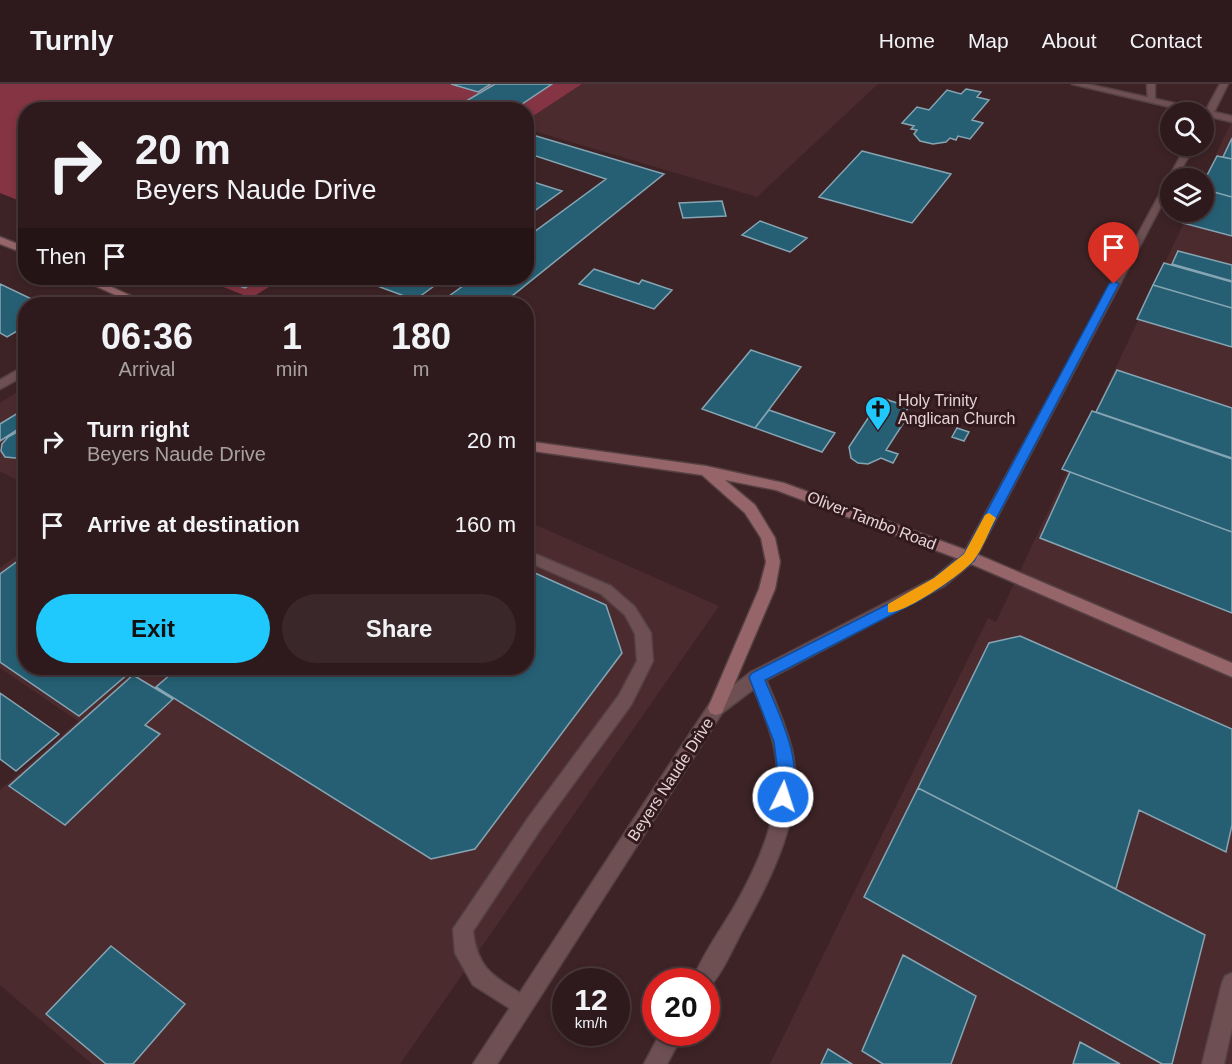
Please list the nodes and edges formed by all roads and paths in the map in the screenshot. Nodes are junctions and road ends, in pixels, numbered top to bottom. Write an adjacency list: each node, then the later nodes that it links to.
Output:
1 (1076, 84): 4 (street)
2 (1151, 84): 4 (street)
3 (1224, 84): 6 (street)
4 (1152, 101): 5 (street)
5 (1160, 103)
6 (1214, 104)
7 (1214, 115): 8 (street)
8 (1232, 119)
9 (1160, 198): 18 (street, Beyers Naude Drive)
10 (0, 240): 11 (main road)
11 (18, 248)
12 (99, 285): 13 (main road)
13 (123, 297)
14 (18, 374): 15 (street)
15 (0, 385)
16 (534, 446): 17 (main road, Oliver Tambo Road)
17 (705, 471): 18 (main road, Oliver Tambo Road); 22 (main road)
18 (969, 557): 20 (main road, Oliver Tambo Road); 21 (street, Beyers Naude Drive)
19 (534, 558): 25 (street)
20 (1232, 670)
21 (757, 677): 22 (street, Beyers Naude Drive); 23 (street)
22 (716, 708): 25 (street, Beyers Naude Drive)
23 (709, 968)
24 (1232, 983): 29 (street)
25 (522, 1006): 27 (street, Beyers Naude Drive)
26 (665, 1046): 28 (street)
27 (484, 1064)
28 (655, 1064)
29 (1213, 1064)

